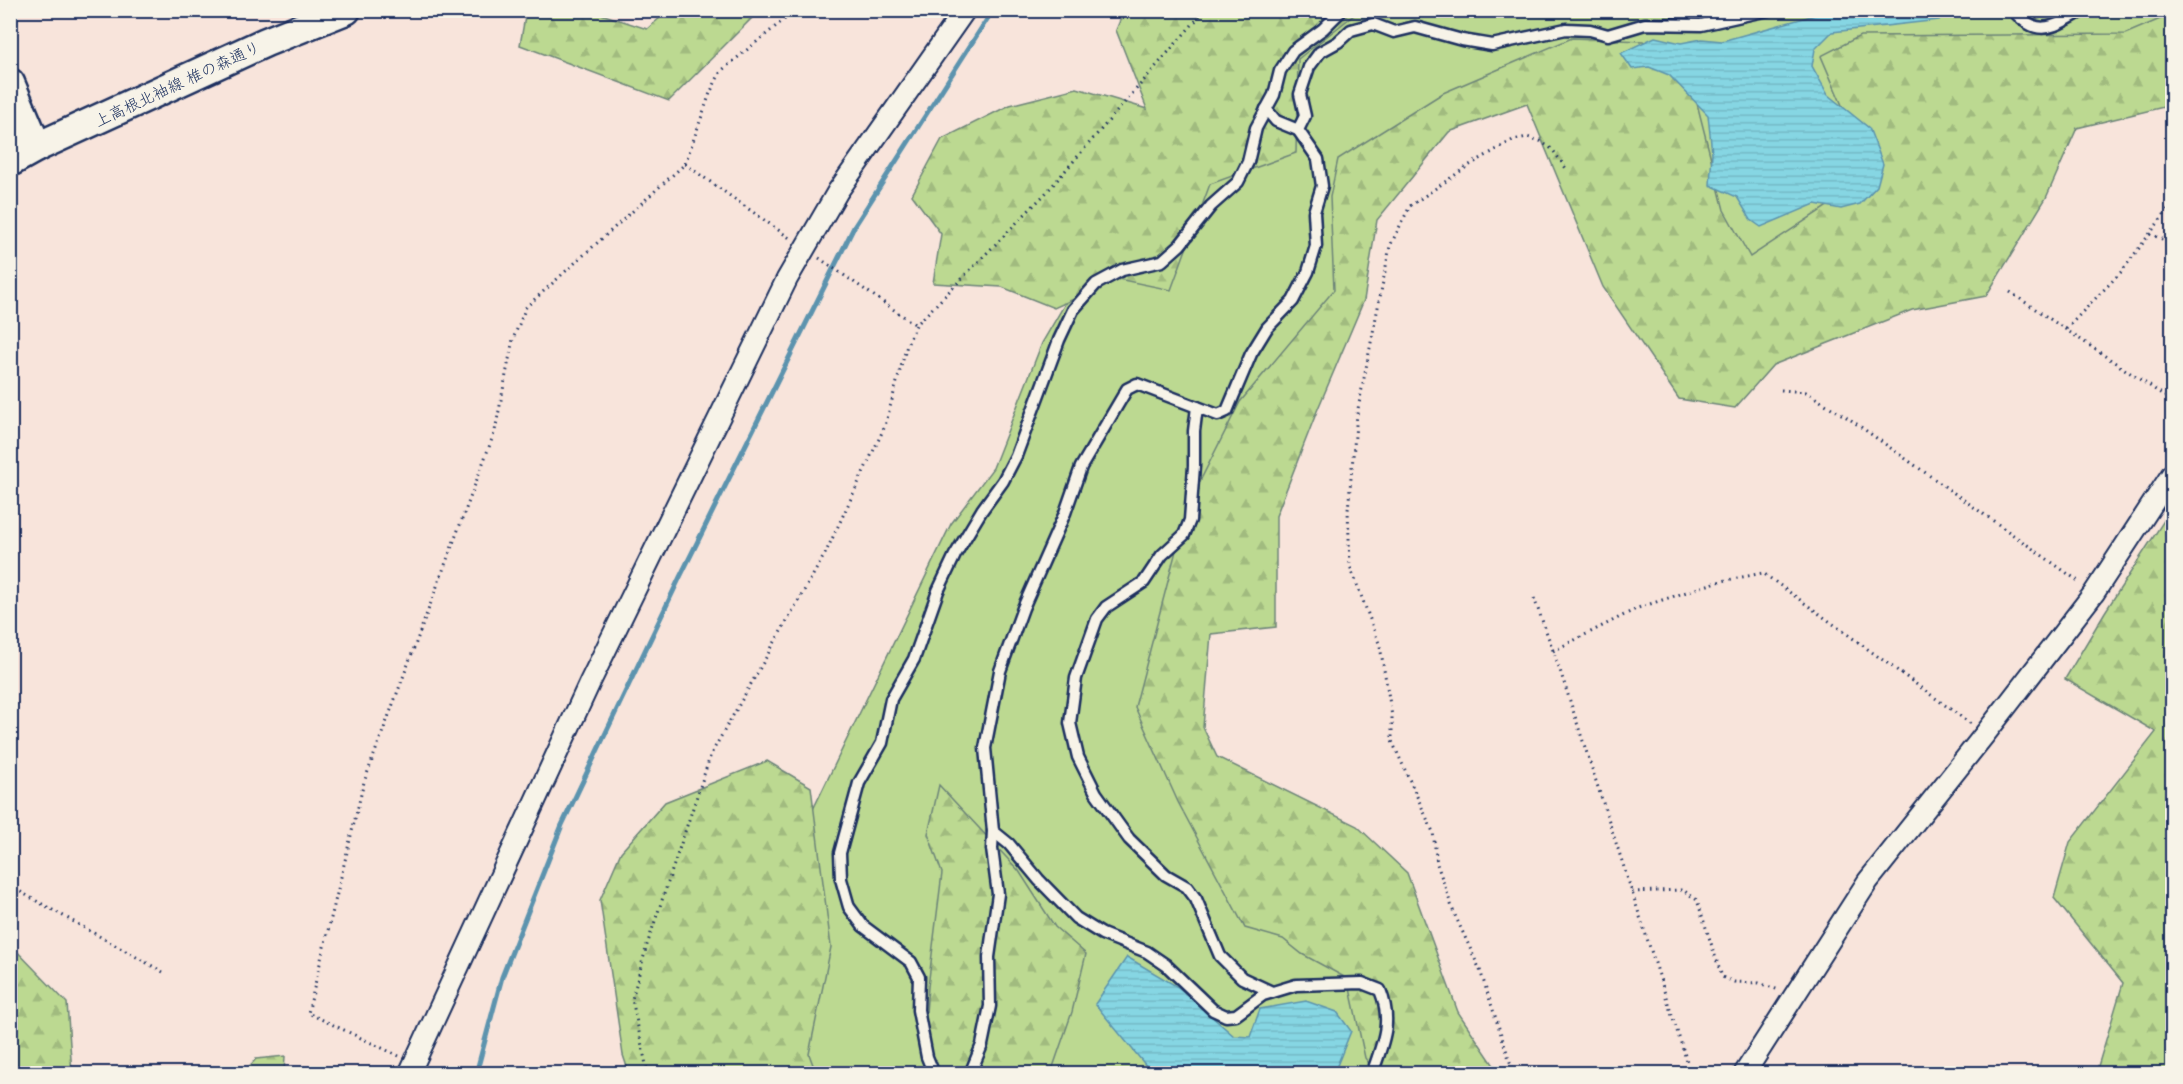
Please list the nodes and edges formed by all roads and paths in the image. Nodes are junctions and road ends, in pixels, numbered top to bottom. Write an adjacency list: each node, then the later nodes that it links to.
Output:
1 (346, 10): 12 (main road, 上高根北袖線 椎の森通り)
2 (796, 10): 14 (path)
3 (965, 10): 19 (street)
4 (1205, 10): 21 (path)
5 (1342, 10): 10 (lane)
6 (1768, 10): 11 (lane)
7 (2013, 10): 8 (lane)
8 (2084, 10)
9 (10, 83): 12 (main road)
10 (1266, 108): 11 (lane); 39 (lane)
11 (1298, 130): 25 (lane)
12 (36, 147): 13 (main road, 上高根北袖線 椎の森通り)
13 (10, 162)
14 (686, 164): 19 (path); 37 (path)
15 (1568, 171): 42 (path)
16 (2172, 204): 17 (path)
17 (2150, 234): 18 (path); 22 (path)
18 (2172, 243)
19 (806, 249): 21 (path); 37 (street)
20 (2010, 292): 22 (path)
21 (916, 325): 38 (path)
22 (2066, 329): 24 (path)
23 (1781, 390): 27 (path)
24 (2172, 401)
25 (1197, 407): 31 (lane); 35 (lane)
26 (2172, 474): 27 (street)
27 (2094, 592): 30 (street)
28 (1534, 598): 29 (path)
29 (1553, 651): 30 (path); 33 (path)
30 (1985, 734): 36 (street)
31 (993, 831): 35 (lane); 40 (lane)
32 (10, 886): 34 (path)
33 (1632, 892): 36 (path); 43 (path)
34 (163, 972)
35 (1272, 992): 41 (lane)
36 (1795, 995): 44 (street)
37 (412, 1069)
38 (648, 1074)
39 (934, 1074)
40 (970, 1074)
41 (1372, 1074)
42 (1514, 1074)
43 (1691, 1074)
44 (1744, 1074)

